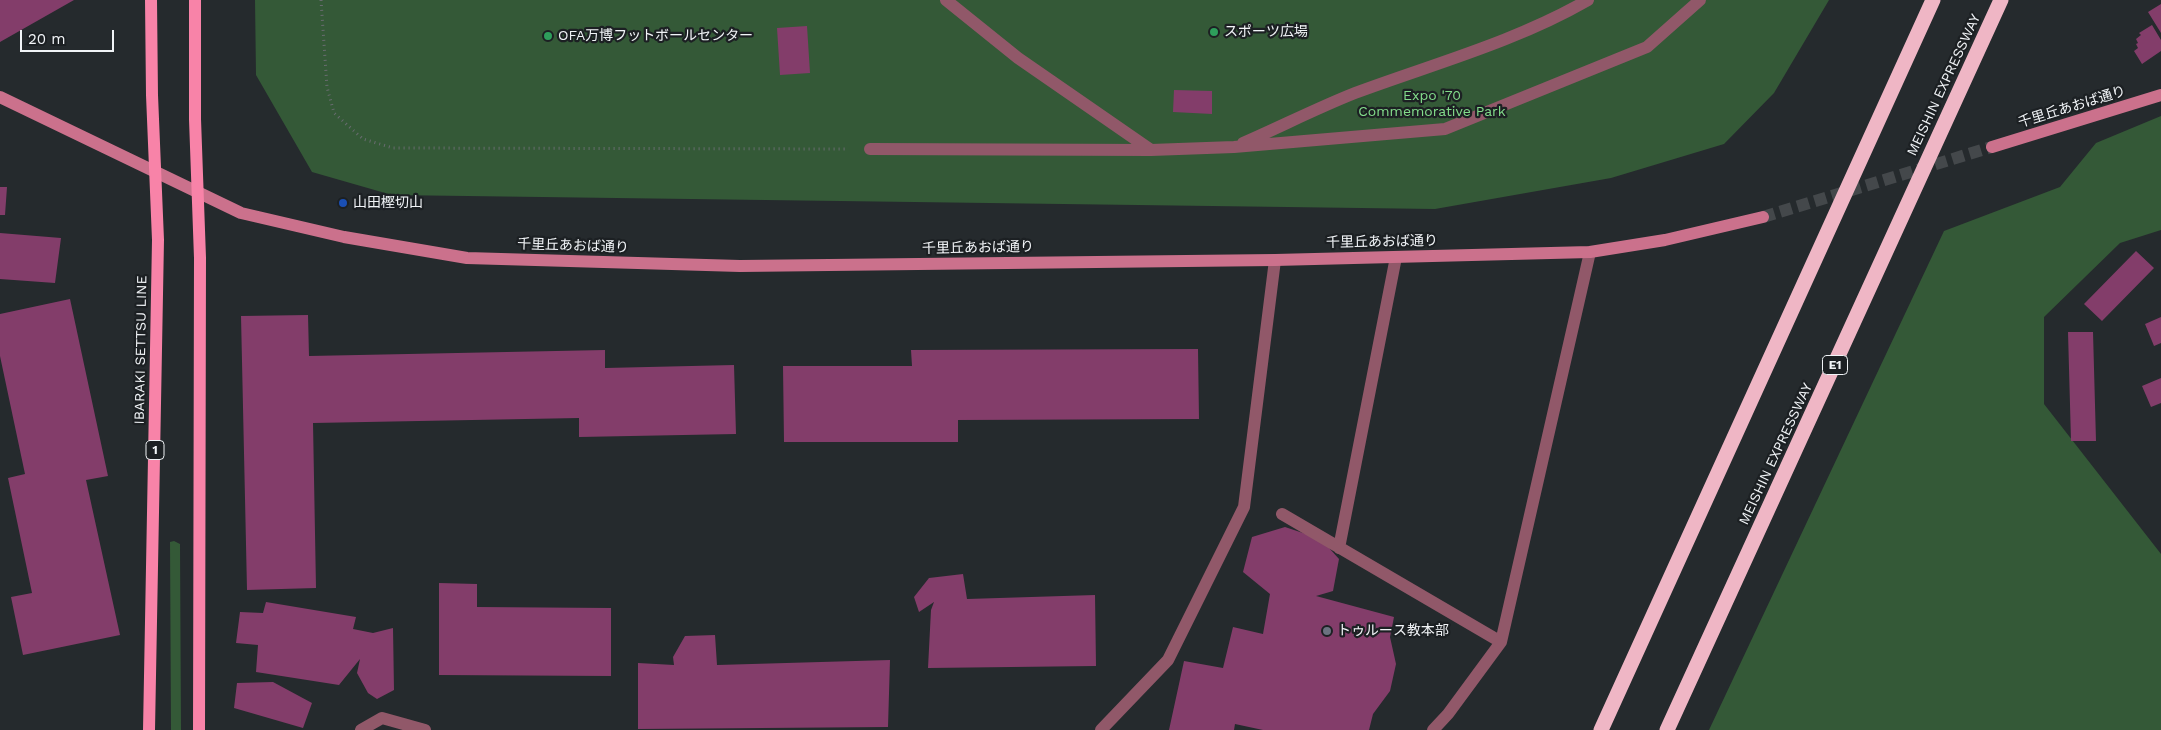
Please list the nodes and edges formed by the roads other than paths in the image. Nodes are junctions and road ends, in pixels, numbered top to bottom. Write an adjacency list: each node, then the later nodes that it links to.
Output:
1 (151, 0): 14 (main road, IBARAKI SETTSU LINE / 1)
2 (196, 0): 15 (main road)
3 (946, 0): 13 (street)
4 (1588, 0): 10 (street)
5 (1700, 0): 10 (street)
6 (1934, 0): 29 (highway)
7 (2001, 0): 30 (highway, MEISHIN EXPRESSWAY / E1)
8 (2161, 95): 11 (street, 千里丘あおば通り)
9 (0, 97): 14 (street, 千里丘あおば通り)
10 (1234, 147): 13 (street)
11 (1992, 147)
12 (870, 149): 13 (street)
13 (1151, 150)
14 (155, 170): 15 (street, 千里丘あおば通り); 23 (main road, IBARAKI SETTSU LINE / 1)
15 (198, 192): 19 (street, 千里丘あおば通り); 24 (main road)
16 (1763, 217): 17 (street, 千里丘あおば通り)
17 (1590, 252): 18 (street, 千里丘あおば通り); 22 (street)
18 (1396, 257): 19 (street, 千里丘あおば通り); 21 (street)
19 (1275, 260): 27 (street)
20 (1282, 514): 21 (street)
21 (1339, 548): 22 (street)
22 (1500, 642): 28 (street)
23 (149, 730)
24 (198, 730)
25 (361, 730): 26 (street)
26 (425, 730)
27 (1101, 730)
28 (1433, 730)
29 (1601, 730)
30 (1668, 730)

